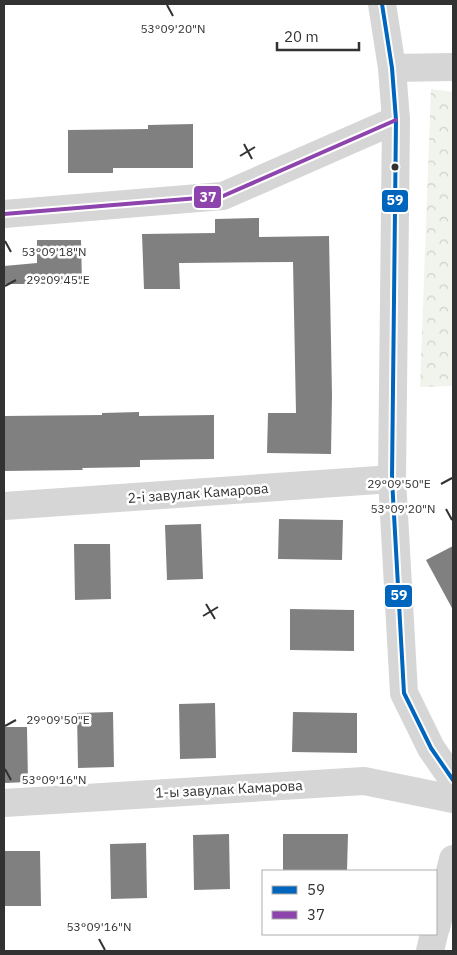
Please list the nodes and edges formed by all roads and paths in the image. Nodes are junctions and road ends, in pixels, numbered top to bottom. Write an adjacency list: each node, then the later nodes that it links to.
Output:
1 (382, 4): 3 (street)
2 (453, 67): 3 (street)
3 (392, 68): 4 (street)
4 (396, 120): 5 (street); 6 (street)
5 (4, 214)
6 (392, 479): 7 (street, 2-і завулак Камарова); 8 (street)
7 (4, 506)
8 (453, 780)
9 (453, 798): 10 (street, 1-ы завулак Камарова)
10 (4, 803)
11 (453, 859): 12 (street)
12 (437, 924)
13 (434, 935): 14 (street)
14 (430, 951)

